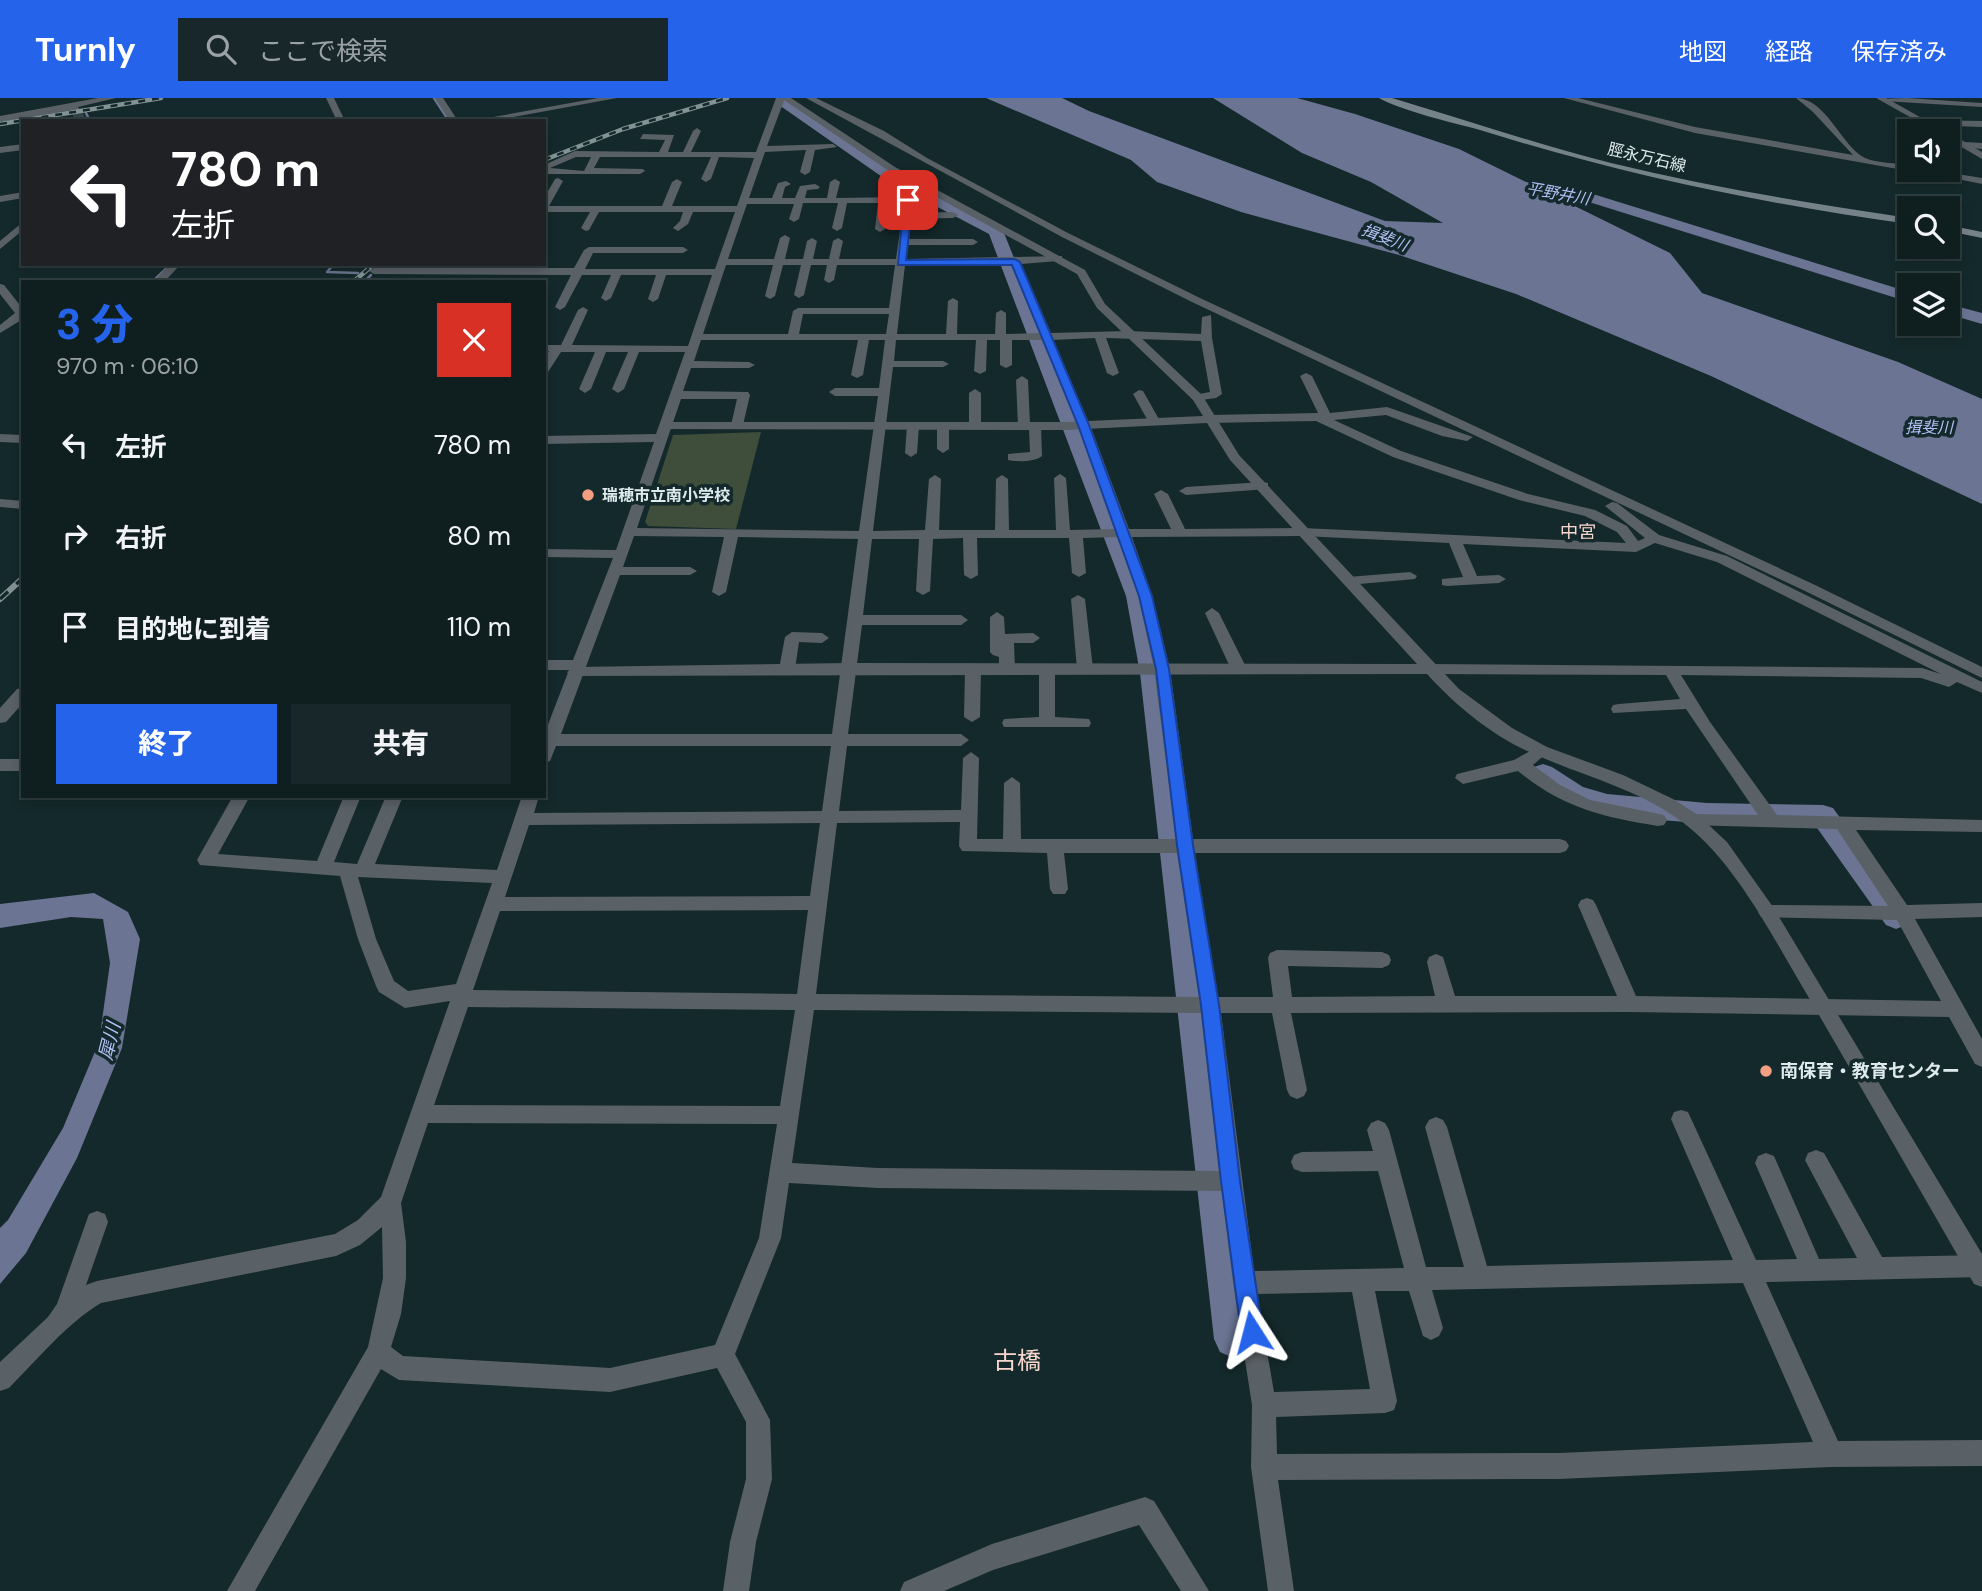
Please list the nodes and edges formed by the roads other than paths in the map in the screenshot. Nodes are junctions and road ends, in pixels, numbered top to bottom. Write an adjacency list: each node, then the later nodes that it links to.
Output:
1 (112, 98): 12 (street)
2 (333, 98): 13 (street)
3 (439, 98): 14 (street)
4 (613, 98): 15 (street)
5 (783, 98): 28 (street); 80 (street)
6 (810, 98): 99 (street)
7 (1383, 98): 65 (main road, 脛永万石線)
8 (1568, 98): 34 (street)
9 (1800, 98): 34 (street)
10 (1879, 98): 11 (street); 16 (street)
11 (1982, 105)
12 (0, 119)
13 (340, 119)
14 (453, 119)
15 (487, 119)
16 (1919, 119)
17 (1960, 124): 18 (street)
18 (1982, 124)
19 (697, 131): 31 (street)
20 (643, 137): 30 (street)
21 (1960, 142): 22 (street)
22 (1965, 145): 23 (street); 33 (street)
23 (1982, 146)
24 (21, 147): 27 (street)
25 (811, 147): 26 (street); 28 (street); 40 (street)
26 (833, 147)
27 (0, 150)
28 (759, 152): 32 (street); 57 (street)
29 (597, 154): 30 (street); 30 (street); 36 (street)
30 (658, 154): 31 (street)
31 (688, 154): 32 (street); 37 (street)
32 (716, 155): 42 (street)
33 (1982, 156)
34 (1862, 160): 35 (street)
35 (1897, 166)
36 (546, 169)
37 (685, 169)
38 (546, 170): 39 (street)
39 (580, 172)
40 (805, 172)
41 (1960, 177): 44 (street)
42 (706, 179)
43 (558, 181): 58 (street)
44 (1982, 181)
45 (677, 182): 59 (street)
46 (835, 182): 51 (street)
47 (786, 184): 54 (street)
48 (815, 187): 55 (street)
49 (21, 195): 50 (street)
50 (0, 199)
51 (831, 200): 52 (street); 55 (street)
52 (843, 200): 53 (street); 69 (street)
53 (883, 200): 62 (street); 70 (street)
54 (776, 201): 55 (street); 57 (street)
55 (795, 201): 64 (street)
56 (693, 205): 57 (street); 59 (street); 68 (street)
57 (741, 205): 89 (street)
58 (546, 208)
59 (666, 208): 60 (street)
60 (596, 209): 61 (street); 67 (street)
61 (546, 210)
62 (907, 215): 63 (street); 76 (street)
63 (953, 215)
64 (791, 219)
65 (1897, 219)
66 (21, 227): 78 (street)
67 (586, 228)
68 (678, 228)
69 (837, 228)
70 (880, 229)
71 (1960, 230): 72 (main road)
72 (1982, 235)
73 (785, 238): 81 (street)
74 (838, 241): 83 (street)
75 (812, 242): 82 (street)
76 (904, 242): 77 (street); 86 (street)
77 (973, 242)
78 (0, 246)
79 (861, 247): 85 (street)
80 (1058, 258): 84 (street); 114 (street)
81 (778, 262): 82 (street); 89 (street); 102 (street)
82 (807, 262): 83 (street); 101 (street)
83 (832, 262): 85 (street); 98 (street)
84 (1015, 262): 86 (street); 116 (street)
85 (859, 263): 86 (street)
86 (901, 263): 108 (street)
87 (174, 266): 97 (street)
88 (380, 266): 90 (street)
89 (718, 267): 93 (street); 124 (street)
90 (436, 268): 95 (street)
91 (576, 272): 92 (street); 93 (street); 96 (street); 106 (street)
92 (617, 272): 93 (street); 103 (street)
93 (664, 272): 104 (street)
94 (486, 273): 95 (street); 96 (street)
95 (455, 275)
96 (531, 277)
97 (160, 280)
98 (829, 280)
99 (1156, 280): 112 (street); 163 (street)
100 (0, 287): 110 (street)
101 (799, 295)
102 (770, 296)
103 (606, 298)
104 (653, 299)
105 (953, 301): 120 (street)
106 (559, 307)
107 (583, 310): 125 (street)
108 (894, 311): 117 (street); 119 (street)
109 (1001, 313): 122 (street)
110 (21, 314)
111 (21, 316): 113 (street)
112 (1207, 317): 123 (street); 159 (street)
113 (0, 330)
114 (1128, 334): 115 (street); 123 (street); 146 (street)
115 (1099, 335): 116 (street); 135 (street)
116 (1046, 336): 122 (street); 151 (street)
117 (793, 337): 118 (street); 124 (street)
118 (864, 337): 119 (street); 136 (street)
119 (891, 337): 120 (street); 129 (street)
120 (951, 337): 121 (street)
121 (982, 337): 122 (street); 134 (street)
122 (1003, 337): 132 (street)
123 (1206, 338): 146 (street)
124 (693, 343): 127 (street); 128 (street)
125 (555, 348): 126 (street); 133 (street)
126 (601, 348): 127 (street); 139 (street)
127 (635, 348): 140 (street)
128 (685, 364): 131 (street); 145 (street)
129 (888, 364): 130 (street); 142 (street)
130 (943, 364)
131 (749, 365)
132 (1006, 365)
133 (546, 366)
134 (980, 371)
135 (1114, 373)
136 (858, 375)
137 (1306, 376): 147 (street)
138 (1022, 380): 156 (street)
139 (585, 389)
140 (618, 389)
141 (835, 392): 142 (street)
142 (885, 392): 152 (street)
143 (975, 393): 155 (street)
144 (1139, 394): 149 (street)
145 (675, 395): 150 (street); 157 (street)
146 (1198, 398): 148 (street)
147 (1322, 417): 148 (street); 159 (street); 188 (street)
148 (1210, 419): 149 (street); 169 (street)
149 (1154, 421): 151 (street)
150 (737, 425): 152 (street); 157 (street)
151 (1084, 425): 156 (street); 184 (street)
152 (880, 426): 153 (street); 185 (street)
153 (913, 426): 154 (street); 164 (street)
154 (943, 426): 155 (street); 162 (street)
155 (975, 426): 156 (street)
156 (1029, 426): 165 (street)
157 (662, 432): 161 (street); 176 (street)
158 (0, 438): 160 (street)
159 (1467, 438): 170 (street)
160 (21, 439)
161 (546, 440)
162 (943, 449)
163 (1523, 452): 170 (street); 224 (street)
164 (911, 453)
165 (1012, 457)
166 (1060, 478): 183 (street)
167 (935, 479): 180 (street)
168 (1002, 479): 182 (street)
169 (1263, 486): 171 (street); 178 (street)
170 (1572, 489): 175 (street)
171 (1186, 491)
172 (1161, 494): 177 (street)
173 (0, 503): 174 (street)
174 (21, 505)
175 (1612, 506): 186 (street); 191 (street)
176 (627, 532): 179 (street); 190 (street)
177 (1180, 533): 178 (street); 184 (street)
178 (1303, 533): 187 (street); 199 (street)
179 (732, 534): 185 (street); 202 (street)
180 (929, 534): 181 (street); 185 (street); 201 (street)
181 (970, 534): 182 (street); 195 (street)
182 (1002, 534): 183 (street)
183 (1070, 534): 184 (street); 194 (street)
184 (1124, 534): 220 (street)
185 (866, 535): 206 (street)
186 (1654, 538): 188 (street); 191 (street)
187 (1454, 539): 188 (street); 198 (street)
188 (1636, 548)
189 (546, 553): 190 (street)
190 (621, 554): 192 (street)
191 (1719, 558): 210 (street)
192 (614, 571): 193 (street); 212 (street)
193 (690, 571)
194 (1079, 573)
195 (971, 575)
196 (1410, 576): 199 (street)
197 (1499, 579): 198 (street)
198 (1472, 580): 200 (street)
199 (1348, 581): 222 (street)
200 (1447, 582)
201 (923, 591)
202 (719, 592)
203 (1078, 599): 219 (street)
204 (1212, 613): 221 (street)
205 (997, 617): 217 (street)
206 (855, 620): 207 (street); 213 (street)
207 (961, 620)
208 (822, 638): 215 (street)
209 (1032, 638): 217 (street)
210 (1881, 639): 223 (street); 225 (street)
211 (546, 665): 212 (street)
212 (577, 668): 215 (street); 237 (street)
213 (849, 668): 215 (street); 216 (street); 235 (street)
214 (1670, 668): 222 (street); 223 (street); 228 (street)
215 (787, 669)
216 (973, 669): 217 (street); 230 (street)
217 (1003, 669): 218 (street)
218 (1047, 669): 219 (street); 233 (street)
219 (1085, 669): 220 (street)
220 (1163, 669): 221 (street); 257 (street)
221 (1239, 669): 222 (street)
222 (1429, 669): 238 (street)
223 (1922, 673): 226 (street)
224 (1982, 673)
225 (1982, 688)
226 (1982, 694)
227 (21, 695): 231 (street)
228 (1690, 703): 229 (street); 254 (street)
229 (1619, 709)
230 (972, 717)
231 (0, 718)
232 (1010, 723): 233 (street)
233 (1046, 723): 234 (street)
234 (1083, 723)
235 (839, 740): 236 (street); 237 (street); 249 (street)
236 (961, 740)
237 (547, 749)
238 (1541, 751): 240 (street); 253 (street)
239 (971, 758): 250 (street)
240 (1520, 764): 243 (street); 252 (street)
241 (0, 765): 242 (street)
242 (21, 765)
243 (1463, 778)
244 (1012, 783): 258 (street)
245 (241, 798): 261 (street)
246 (352, 798): 261 (street)
247 (394, 798): 262 (street)
248 (530, 798): 251 (street)
249 (830, 816): 250 (street); 251 (street); 266 (street)
250 (968, 816): 258 (street)
251 (523, 819): 263 (street)
252 (1658, 820)
253 (1692, 820): 254 (street); 269 (street)
254 (1771, 820): 255 (street)
255 (1843, 825): 256 (street); 270 (street)
256 (1982, 826)
257 (1185, 845): 259 (street); 260 (street); 277 (street)
258 (1012, 846): 259 (street)
259 (1055, 846): 264 (street)
260 (1560, 846)
261 (322, 869): 262 (street)
262 (355, 871): 263 (street); 273 (street)
263 (503, 877): 265 (street)
264 (1059, 889)
265 (494, 904): 266 (street); 273 (street)
266 (818, 904): 274 (street)
267 (1587, 905): 276 (street)
268 (1982, 909): 270 (street)
269 (1767, 912): 270 (street); 279 (street)
270 (1893, 913): 280 (street)
271 (1382, 960): 278 (street)
272 (1436, 962): 275 (street)
273 (463, 995): 274 (street); 283 (street)
274 (806, 1000): 277 (street); 284 (street)
275 (1447, 1004): 276 (street); 278 (street)
276 (1630, 1004): 279 (street)
277 (1210, 1005): 278 (street); 293 (street)
278 (1282, 1005): 282 (street)
279 (1825, 1007): 280 (street); 298 (street)
280 (1950, 1008): 281 (street)
281 (1982, 1058)
282 (1297, 1090)
283 (422, 1114): 284 (street); 294 (street)
284 (789, 1115): 292 (street)
285 (1681, 1119): 299 (street)
286 (1436, 1127): 300 (street)
287 (1378, 1130): 289 (street)
288 (1816, 1160): 296 (street)
289 (1386, 1161): 290 (street); 301 (street)
290 (1302, 1162)
291 (1766, 1163): 297 (street)
292 (780, 1172): 293 (street); 307 (street)
293 (1231, 1181): 303 (street)
294 (390, 1203): 304 (street); 306 (street)
295 (97, 1222): 304 (street)
296 (1874, 1266): 297 (street); 298 (street)
297 (1812, 1268): 299 (street)
298 (1980, 1269)
299 (1748, 1270): 300 (street); 311 (street)
300 (1479, 1278): 301 (street)
301 (1419, 1280): 302 (street); 305 (street)
302 (1361, 1281): 303 (street); 309 (street)
303 (1244, 1283): 309 (street)
304 (66, 1311): 308 (street)
305 (1431, 1328)
306 (378, 1352): 307 (street); 313 (street)
307 (723, 1355): 314 (street)
308 (0, 1379)
309 (1264, 1405): 312 (street)
310 (1982, 1453): 311 (street)
311 (1831, 1454): 312 (street)
312 (1264, 1467): 317 (street)
313 (240, 1591)
314 (736, 1591)
315 (913, 1591): 316 (street)
316 (1196, 1591)
317 (1280, 1591)

